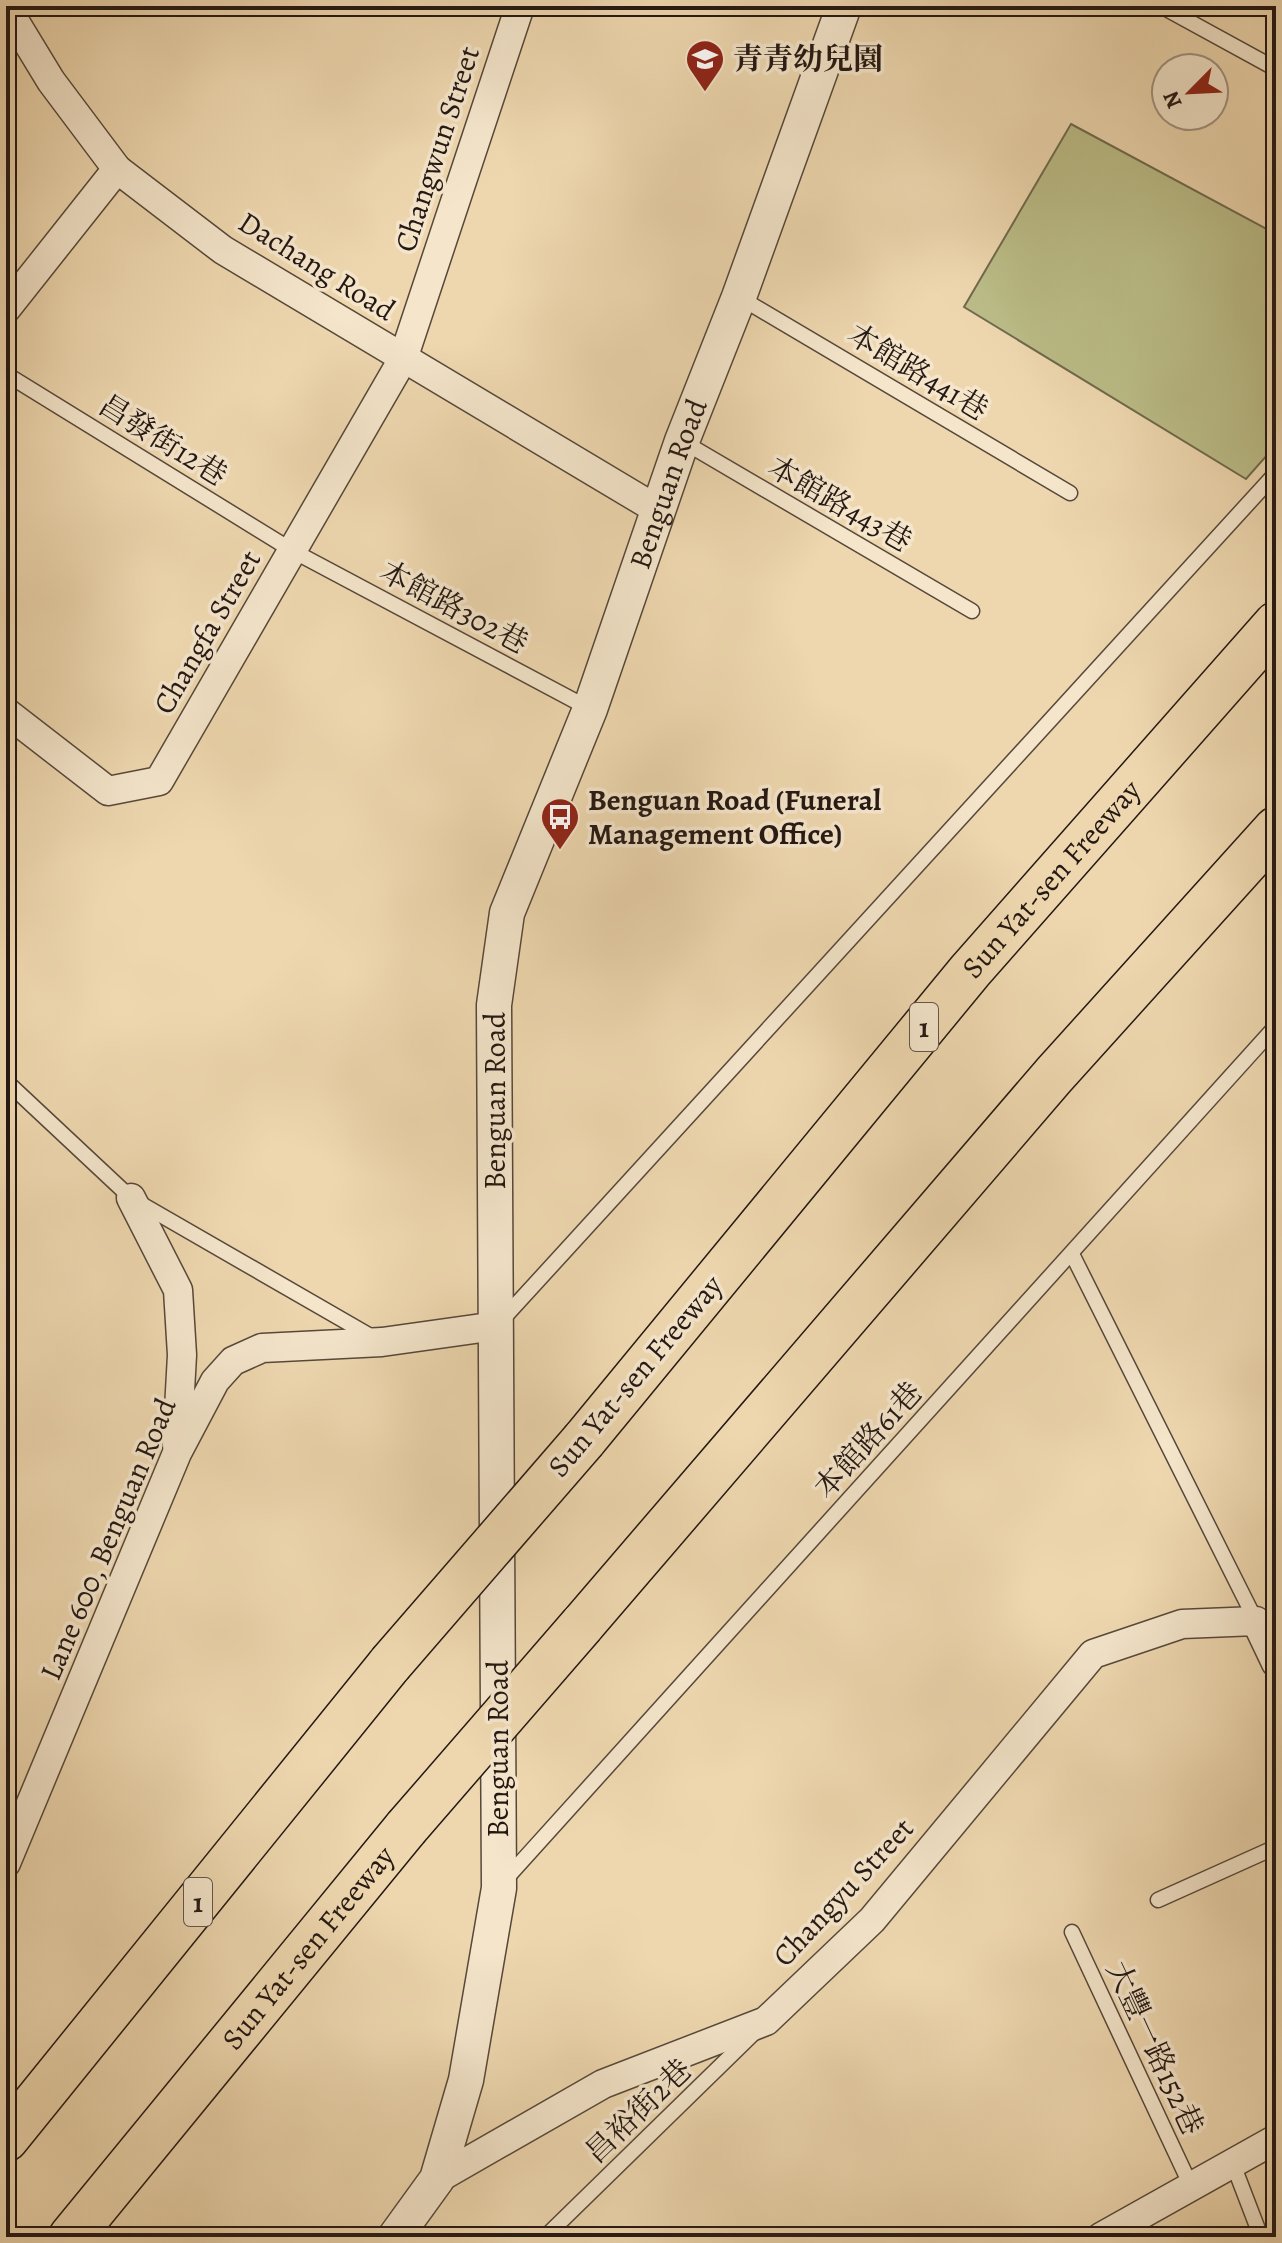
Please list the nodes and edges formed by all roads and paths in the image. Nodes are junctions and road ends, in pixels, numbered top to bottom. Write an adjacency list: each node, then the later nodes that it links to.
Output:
1 (520, 6): 9 (street, Changwun Street)
2 (844, 6): 7 (street, Benguan Road)
3 (1161, 6): 5 (lane)
4 (6, 7): 6 (street, Dachang Road)
5 (1276, 69)
6 (117, 169): 8 (street); 9 (street, Dachang Road)
7 (739, 297): 11 (street, Benguan Road); 13 (lane, 本館路441巷)
8 (6, 309)
9 (403, 359): 14 (street, Dachang Road); 15 (street, Changfa Street)
10 (6, 374): 15 (lane, 昌發街12巷)
11 (682, 441): 14 (street, Benguan Road); 16 (lane, 本館路443巷)
12 (1276, 473): 25 (lane)
13 (1070, 493)
14 (658, 510): 18 (street, Benguan Road)
15 (293, 551): 18 (lane, 本館路302巷); 19 (street, Changfa Street)
16 (972, 611)
17 (1276, 624): 36 (highway, Sun Yat-sen Freeway / 1, bridge)
18 (590, 709): 25 (street, Benguan Road)
19 (6, 712)
20 (1276, 829): 41 (highway, Sun Yat-sen Freeway, bridge)
21 (1276, 1026): 24 (lane, 本館路61巷)
22 (6, 1081): 23 (lane)
23 (131, 1198): 26 (lane); 27 (street)
24 (1072, 1254): 28 (lane); 32 (lane, 本館路61巷)
25 (496, 1326): 26 (street, Lane 600, Benguan Road); 32 (street, Benguan Road)
26 (382, 1342): 27 (street, Lane 600, Benguan Road)
27 (177, 1453): 31 (street, Lane 600, Benguan Road)
28 (1256, 1621): 29 (street); 35 (street, Changyu Street)
29 (1276, 1663)
30 (1276, 1847): 33 (lane)
31 (6, 1863)
32 (499, 1888): 39 (street, Benguan Road)
33 (1158, 1900)
34 (1072, 1932): 40 (lane, 大豐一路152巷)
35 (766, 2021): 39 (street, Changyu Street); 43 (lane, 昌裕街2巷)
36 (6, 2139)
37 (1276, 2139): 38 (street)
38 (1233, 2164): 40 (street); 45 (lane)
39 (437, 2179): 42 (street, Benguan Road)
40 (1191, 2186): 44 (street)
41 (71, 2237)
42 (395, 2237)
43 (545, 2237)
44 (1101, 2237)
45 (1261, 2237)

